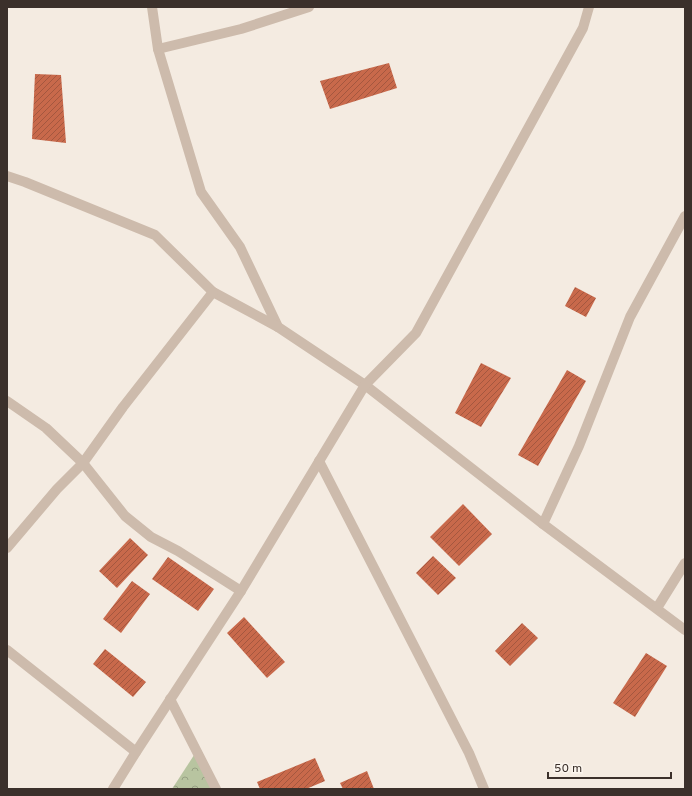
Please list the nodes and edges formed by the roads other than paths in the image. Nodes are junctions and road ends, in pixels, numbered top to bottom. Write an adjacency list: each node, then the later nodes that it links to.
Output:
1 (152, 7): 4 (street)
2 (309, 7): 4 (street)
3 (589, 7): 9 (street)
4 (158, 49): 8 (street)
5 (7, 176): 7 (street)
6 (685, 216): 13 (street)
7 (213, 292): 8 (street); 12 (street)
8 (278, 327): 9 (street)
9 (365, 385): 11 (street); 13 (street)
10 (7, 401): 12 (street)
11 (320, 461): 16 (street); 24 (street)
12 (83, 463): 14 (street); 16 (street)
13 (543, 524): 17 (street)
14 (7, 548)
15 (685, 563): 17 (street)
16 (241, 591): 20 (street)
17 (656, 608): 18 (street)
18 (685, 630)
19 (7, 650): 21 (street)
20 (170, 699): 21 (street); 23 (street)
21 (136, 752): 22 (street)
22 (113, 789)
23 (216, 789)
24 (484, 789)

